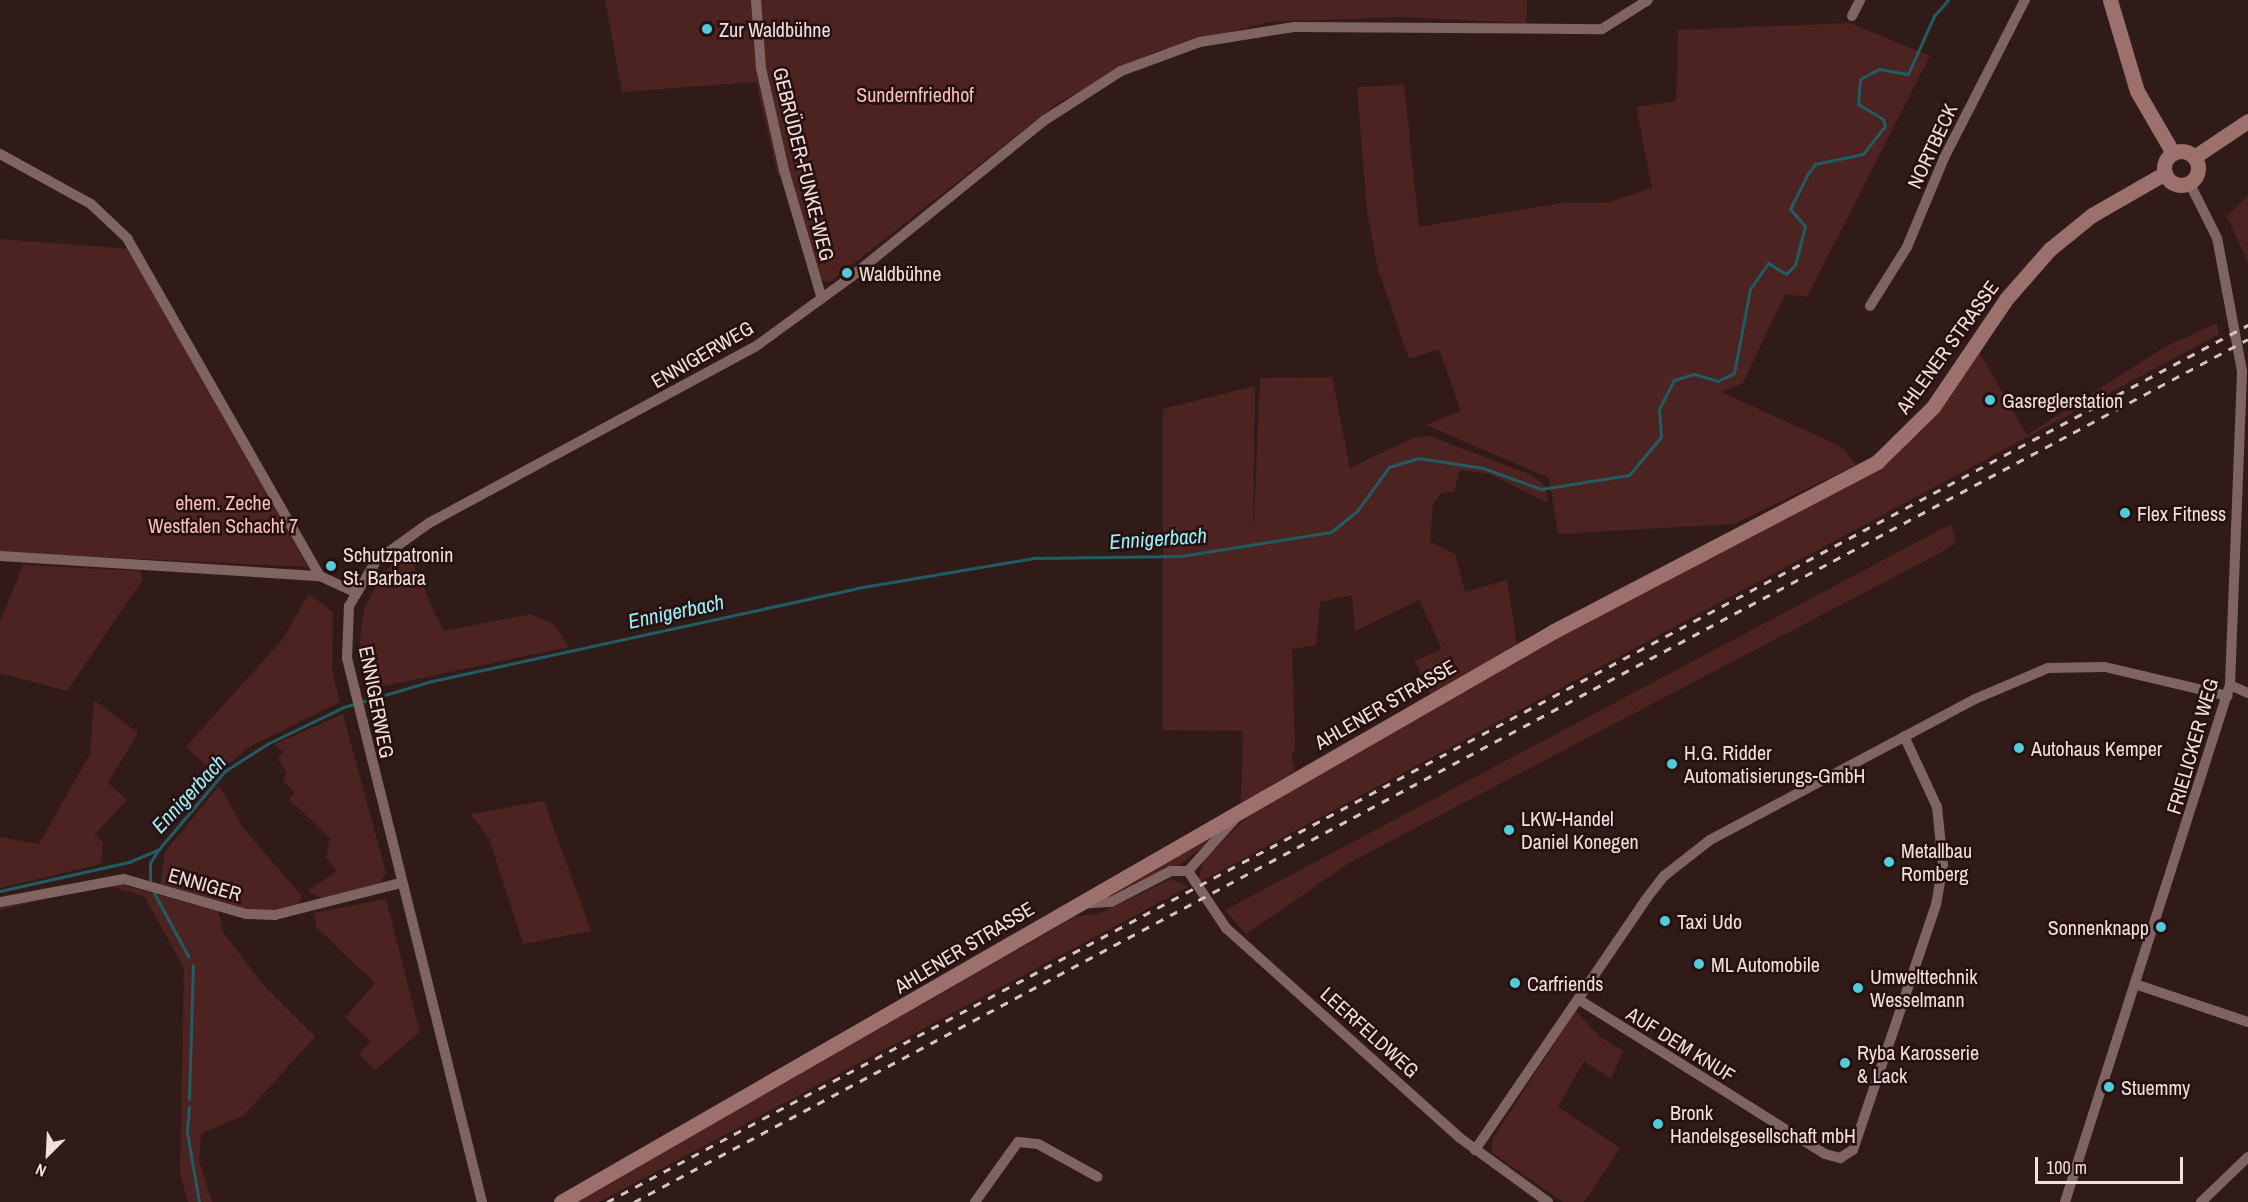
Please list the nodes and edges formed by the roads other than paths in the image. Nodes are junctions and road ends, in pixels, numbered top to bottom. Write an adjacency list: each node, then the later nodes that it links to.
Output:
1 (756, 0): 13 (street, GEBRÜDER-FUNKE-WEG)
2 (1648, 0): 13 (street, ENNIGERWEG)
3 (1860, 0): 6 (street)
4 (2025, 0): 14 (street, NORTBECK)
5 (2110, 0): 8 (main road)
6 (1852, 16)
7 (2248, 121): 10 (main road)
8 (2173, 153): 10 (main road); 11 (main road)
9 (0, 154): 17 (street)
10 (2194, 157): 12 (main road)
11 (2165, 173): 12 (main road); 23 (main road, AHLENER STRASSE)
12 (2189, 182): 15 (street, FRIELICKER WEG)
13 (822, 299): 18 (street, ENNIGERWEG)
14 (1870, 306)
15 (2243, 479): 19 (street, FRIELICKER WEG)
16 (0, 556): 17 (street)
17 (320, 576): 18 (street)
18 (354, 592): 25 (street, ENNIGERWEG)
19 (2230, 685): 20 (street); 21 (street, FRIELICKER WEG)
20 (2248, 693)
21 (2228, 696): 22 (street); 28 (street, FRIELICKER WEG)
22 (1904, 736): 29 (street); 29 (street, AUF DEM KNUF)
23 (1244, 808): 24 (street); 27 (main road, AHLENER STRASSE)
24 (1188, 871): 27 (street); 31 (street, LEERFELDWEG)
25 (401, 883): 26 (street, ENNIGER); 34 (street, ENNIGERWEG)
26 (0, 902)
27 (1077, 904): 35 (main road, AHLENER STRASSE)
28 (2135, 984): 30 (street); 38 (street, FRIELICKER WEG)
29 (1581, 1001): 31 (street)
30 (2248, 1022)
31 (1475, 1150): 37 (street, LEERFELDWEG)
32 (2248, 1157): 39 (street)
33 (1098, 1177): 36 (street)
34 (482, 1202)
35 (561, 1202)
36 (975, 1202)
37 (1548, 1202)
38 (2065, 1202)
39 (2201, 1202)

